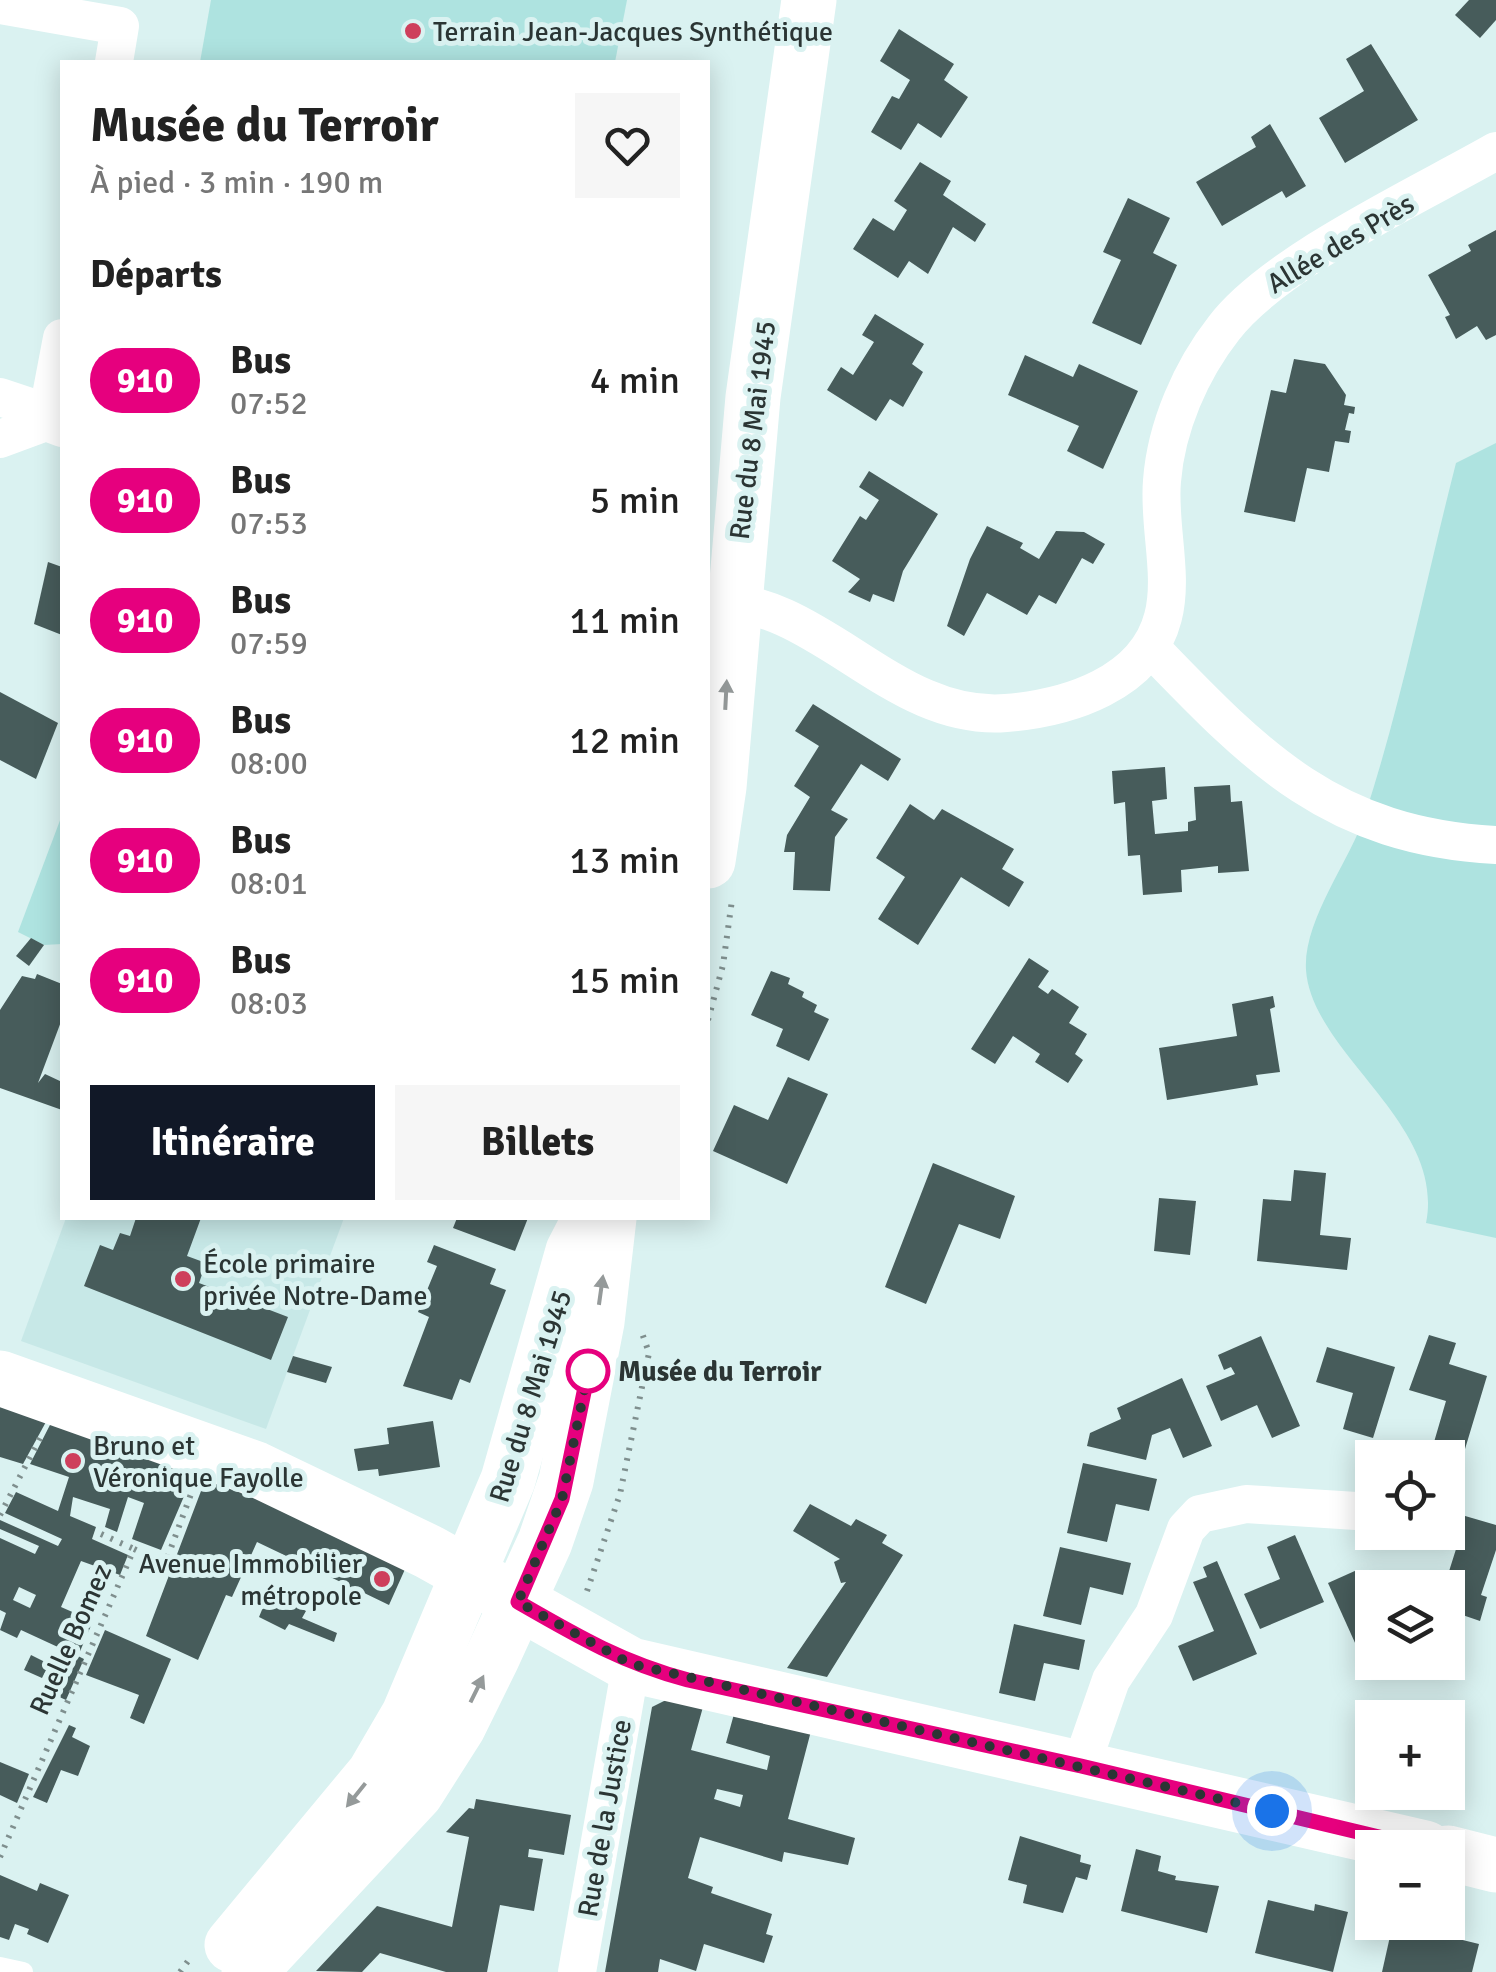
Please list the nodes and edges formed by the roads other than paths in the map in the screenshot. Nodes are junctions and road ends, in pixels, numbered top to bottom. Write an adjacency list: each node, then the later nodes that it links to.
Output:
1 (782, 0): 10 (main road, Rue du 8 Mai 1945)
2 (809, 0): 11 (main road, Rue du 8 Mai 1945)
3 (0, 5): 4 (street)
4 (114, 60)
5 (1496, 151): 12 (street, Allée des Près)
6 (60, 355): 8 (street)
7 (0, 397): 8 (street)
8 (52, 421): 9 (street)
9 (0, 439)
10 (710, 489)
11 (720, 600): 12 (street); 13 (main road, Rue du 8 Mai 1945, one-way to 11)
12 (1151, 648): 14 (street)
13 (710, 845)
14 (1496, 845)
15 (589, 1220): 19 (main road, Rue du 8 Mai 1945)
16 (609, 1220): 20 (main road, Rue du 8 Mai 1945, one-way to 16)
17 (0, 1378): 19 (main road)
18 (1355, 1511): 22 (street)
19 (470, 1574): 20 (main road); 29 (main road, Rue du 8 Mai 1945, one-way to 29)
20 (518, 1602): 21 (main road); 26 (main road, Rue du 8 Mai 1945, one-way to 20)
21 (631, 1664): 22 (main road); 30 (street, Rue de la Justice)
22 (1081, 1766): 23 (main road)
23 (1355, 1832)
24 (1465, 1857): 25 (main road)
25 (1496, 1864)
26 (268, 1964)
27 (0, 1967): 28 (lane)
28 (23, 1972)
29 (213, 1972)
30 (577, 1972)

